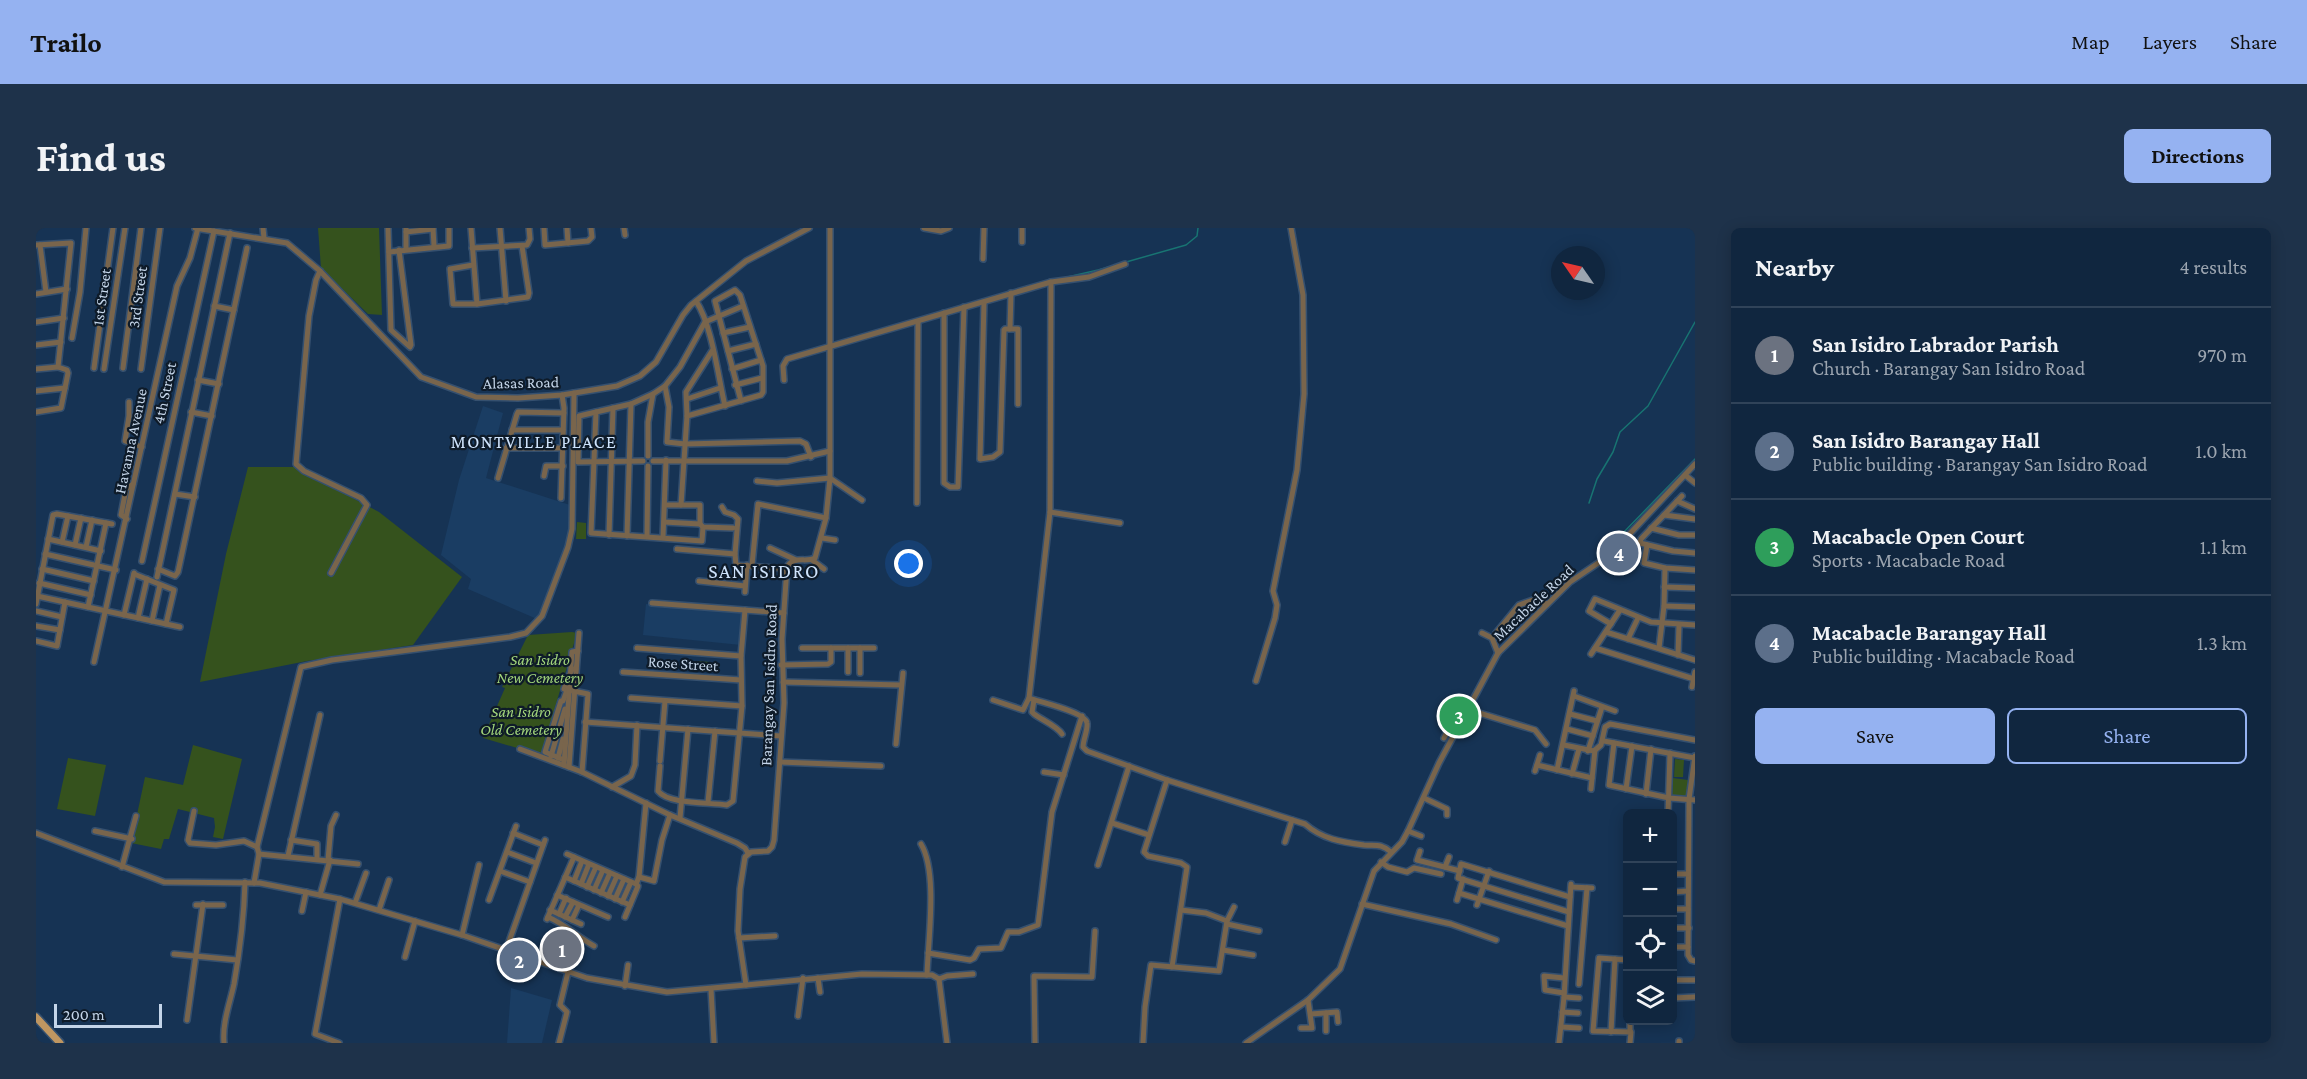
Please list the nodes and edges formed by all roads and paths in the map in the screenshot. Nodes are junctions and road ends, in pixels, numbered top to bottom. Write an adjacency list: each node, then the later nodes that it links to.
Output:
1 (86, 228): 66 (street)
2 (112, 228): 75 (street)
3 (124, 228): 78 (street, 1st Street)
4 (141, 228): 76 (street)
5 (160, 228): 79 (street, 3rd Street)
6 (197, 228): 26 (street, Alasas Road); 109 (street, Havanna Avenue)
7 (263, 228): 28 (street)
8 (388, 228): 39 (street)
9 (449, 228): 32 (street)
10 (471, 228): 36 (street)
11 (500, 228): 33 (street)
12 (529, 228): 34 (street)
13 (544, 228): 30 (street)
14 (567, 228): 30 (street)
15 (591, 228): 30 (street)
16 (809, 228): 51 (street, Alasas Road)
17 (830, 228): 70 (street)
18 (924, 228): 19 (street)
19 (949, 228)
20 (984, 228): 40 (street)
21 (1022, 228): 29 (street)
22 (1291, 228): 246 (street)
23 (433, 229): 25 (street); 32 (street)
24 (222, 230): 26 (street, Alasas Road); 27 (street, Alasas Road)
25 (406, 230): 37 (street)
26 (214, 231): 171 (street, 4th Street)
27 (230, 233): 28 (street, Alasas Road); 53 (street)
28 (264, 238): 43 (street, Alasas Road)
29 (1022, 242)
30 (568, 243)
31 (38, 245): 45 (street); 46 (street)
32 (434, 246): 37 (street)
33 (502, 246): 34 (street); 36 (street); 49 (street)
34 (522, 246): 49 (street)
35 (247, 248): 56 (street)
36 (472, 248): 42 (street)
37 (406, 249): 38 (street)
38 (399, 250): 39 (street); 39 (street)
39 (389, 252)
40 (983, 259)
41 (1125, 264): 44 (street)
42 (473, 265): 52 (street); 52 (street)
43 (320, 271): 92 (street, Alasas Road); 181 (street)
44 (1051, 282): 48 (street); 139 (street)
45 (67, 289): 46 (street); 59 (street)
46 (46, 292): 47 (street)
47 (36, 294)
48 (1011, 294): 50 (street); 64 (street)
49 (506, 301): 52 (street)
50 (984, 302): 55 (street); 64 (street)
51 (693, 303): 60 (street); 90 (street, Alasas Road)
52 (477, 304)
53 (214, 306): 56 (street); 82 (street)
54 (743, 306): 58 (street); 58 (street); 63 (street)
55 (964, 307): 57 (street); 57 (street)
56 (234, 310): 84 (street)
57 (944, 314): 62 (street)
58 (718, 316): 60 (street); 65 (street)
59 (64, 318): 61 (street); 67 (street)
60 (703, 319): 71 (street); 86 (street)
61 (36, 322)
62 (918, 322): 70 (street); 134 (street)
63 (750, 327): 65 (street); 68 (street)
64 (1010, 329): 97 (street)
65 (723, 333): 72 (street)
66 (72, 338)
67 (61, 342): 69 (street); 74 (street)
68 (756, 344): 72 (street); 73 (street)
69 (36, 345)
70 (829, 348): 83 (street); 112 (street)
71 (712, 351): 88 (street); 93 (street)
72 (728, 351): 80 (street)
73 (761, 360): 80 (street); 81 (street)
74 (58, 367): 77 (street); 87 (street)
75 (94, 368)
76 (123, 368)
77 (36, 369)
78 (104, 369)
79 (141, 369)
80 (732, 369): 85 (street)
81 (762, 378): 85 (street); 94 (street)
82 (198, 380): 84 (street); 101 (street)
83 (784, 381)
84 (219, 384): 104 (street)
85 (735, 385): 94 (street)
86 (665, 386): 91 (street); 108 (street)
87 (65, 388): 89 (street); 100 (street)
88 (720, 388): 93 (street); 98 (street)
89 (36, 391)
90 (574, 393): 92 (street, Alasas Road); 335 (street)
91 (653, 394): 96 (street); 117 (street)
92 (562, 395): 103 (street)
93 (687, 399): 105 (street)
94 (741, 401): 98 (street)
95 (129, 402): 109 (street)
96 (631, 404): 99 (street); 116 (street)
97 (1018, 404)
98 (725, 406): 105 (street)
99 (613, 408): 102 (street); 119 (street)
100 (36, 412)
101 (191, 412): 104 (street); 128 (street)
102 (596, 412): 118 (street); 118 (street)
103 (564, 413): 106 (street); 107 (street)
104 (212, 416): 130 (street)
105 (687, 416): 108 (street)
106 (512, 430): 107 (street); 110 (street)
107 (563, 430): 111 (street)
108 (685, 444): 113 (street); 114 (street)
109 (142, 447): 179 (street, Havanna Avenue)
110 (506, 448): 111 (street); 124 (street)
111 (563, 448): 121 (street)
112 (830, 451): 113 (street); 125 (street)
113 (811, 457): 114 (street)
114 (684, 459): 115 (street); 136 (street)
115 (666, 460): 117 (street); 135 (street)
116 (629, 461): 117 (street); 119 (street); 153 (street)
117 (646, 461): 154 (street)
118 (595, 462): 119 (street); 151 (street)
119 (611, 462): 151 (street)
120 (1695, 464): 122 (street, Macabacle Road)
121 (563, 466): 123 (street); 131 (street)
122 (1685, 475): 127 (street); 195 (street, Macabacle Road)
123 (544, 476)
124 (498, 478)
125 (830, 478): 126 (street); 132 (street); 143 (street)
126 (757, 481)
127 (1695, 483)
128 (175, 494): 130 (street); 177 (street)
129 (1682, 496): 133 (street)
130 (195, 497): 177 (street)
131 (561, 498)
132 (862, 500)
133 (1677, 501): 138 (street); 140 (street)
134 (917, 503)
135 (665, 505): 136 (street); 146 (street)
136 (681, 505): 148 (street)
137 (722, 507): 168 (street)
138 (1695, 509)
139 (1050, 512): 147 (street); 252 (street)
140 (1664, 515): 144 (street); 150 (street)
141 (68, 516): 142 (street); 157 (street); 159 (street)
142 (81, 518): 145 (street); 160 (street)
143 (826, 518): 156 (street); 172 (street)
144 (1695, 519)
145 (92, 520): 162 (street); 165 (street)
146 (664, 522): 148 (street); 155 (street)
147 (1120, 523)
148 (701, 525): 149 (street); 155 (street)
149 (733, 528)
150 (1651, 528): 152 (street); 161 (street)
151 (609, 535): 153 (street)
152 (1695, 535)
153 (627, 536): 154 (street)
154 (647, 536): 155 (street)
155 (663, 537)
156 (822, 538): 158 (street); 170 (street)
157 (48, 539): 159 (street); 167 (street)
158 (835, 540)
159 (62, 542): 160 (street)
160 (75, 544): 162 (street)
161 (1647, 545): 166 (street); 175 (street)
162 (87, 547): 165 (street)
163 (770, 548): 169 (street)
164 (677, 549): 168 (street)
165 (100, 551): 173 (street)
166 (1695, 553)
167 (45, 554): 173 (street); 176 (street)
168 (735, 554): 172 (street)
169 (796, 560): 170 (street); 178 (street)
170 (812, 560): 174 (street)
171 (142, 561)
172 (749, 565): 178 (street); 185 (street)
173 (97, 566): 179 (street); 184 (street)
174 (824, 568)
175 (1665, 568): 180 (street); 188 (street)
176 (42, 569): 184 (street); 186 (street)
177 (158, 569): 182 (street)
178 (787, 569): 203 (street, Barangay San Isidro Road)
179 (116, 570): 202 (street, Havanna Avenue)
180 (1695, 570)
181 (331, 573)
182 (157, 577)
183 (147, 579): 187 (street); 204 (street); 206 (street)
184 (94, 581): 190 (street)
185 (699, 581)
186 (39, 583): 190 (street); 191 (street)
187 (160, 585): 208 (street); 209 (street)
188 (1664, 587): 189 (street); 196 (street)
189 (1695, 588)
190 (91, 595): 197 (street)
191 (37, 596): 192 (street); 194 (street)
192 (65, 602): 197 (street); 205 (street)
193 (652, 603): 199 (street)
194 (36, 604)
195 (1547, 604): 220 (street); 231 (street, Macabacle Road)
196 (1664, 606): 198 (street); 211 (street)
197 (88, 607): 202 (street)
198 (1695, 607)
199 (745, 610): 203 (street); 234 (street)
200 (1620, 610): 207 (street); 210 (street); 210 (street)
201 (36, 611): 205 (street)
202 (106, 612): 204 (street); 236 (street, Havanna Avenue)
203 (784, 613): 237 (street, Barangay San Isidro Road)
204 (124, 615): 206 (street)
205 (62, 616): 216 (street)
206 (138, 618): 208 (street)
207 (1638, 618): 211 (street); 221 (street)
208 (152, 621): 209 (street)
209 (166, 624): 215 (street)
210 (1611, 624): 217 (street)
211 (1661, 624): 212 (street); 230 (street)
212 (1679, 625): 213 (street); 233 (street)
213 (1695, 625)
214 (36, 626): 216 (street)
215 (180, 627)
216 (60, 630): 222 (street)
217 (1606, 632): 221 (street); 229 (street)
218 (579, 633): 238 (street)
219 (1482, 633): 231 (street)
220 (1496, 633)
221 (1628, 639): 230 (street)
222 (36, 641)
223 (637, 648): 234 (street)
224 (802, 648): 225 (street)
225 (831, 648): 226 (street); 237 (street)
226 (848, 648): 227 (street); 240 (street)
227 (860, 648): 228 (street); 242 (street)
228 (874, 648)
229 (1595, 648): 232 (street); 245 (street)
230 (1659, 648): 233 (street)
231 (1498, 653): 257 (street, Macabacle Road)
232 (1591, 654)
233 (1678, 655): 235 (street)
234 (741, 656): 244 (street)
235 (1695, 660)
236 (94, 662)
237 (782, 665): 247 (street, Barangay San Isidro Road)
238 (574, 669): 250 (street); 250 (street)
239 (623, 672): 244 (street, Rose Street)
240 (848, 672)
241 (1695, 672): 245 (street)
242 (860, 673)
243 (903, 674): 248 (street)
244 (741, 680): 255 (street)
245 (1694, 680): 249 (street)
246 (1256, 681)
247 (783, 682): 248 (street); 275 (street, Barangay San Isidro Road)
248 (900, 685): 281 (street)
249 (1692, 687)
250 (570, 692): 259 (street); 259 (street); 264 (street)
251 (631, 699): 254 (street)
252 (1031, 699): 253 (street); 262 (street); 274 (street)
253 (993, 700)
254 (665, 701): 255 (street); 268 (street)
255 (742, 706): 273 (street)
256 (1602, 707): 258 (street); 260 (street); 263 (street)
257 (1466, 709): 266 (street, Macabacle Road); 282 (street)
258 (1615, 711)
259 (565, 714): 265 (street); 271 (street); 271 (street)
260 (1570, 714): 263 (street); 270 (street)
261 (320, 715): 332 (street)
262 (1082, 716): 297 (street); 302 (street)
263 (1597, 721): 276 (street)
264 (585, 722): 267 (street); 299 (street)
265 (554, 723): 271 (street); 292 (street)
266 (1460, 723): 277 (street); 309 (street, Macabacle Road)
267 (637, 725): 268 (street); 305 (street)
268 (662, 727): 269 (street); 312 (street)
269 (688, 729): 272 (street); 312 (street)
270 (1568, 729): 276 (street); 283 (street)
271 (566, 730): 292 (street); 295 (street); 295 (street)
272 (715, 731): 273 (street); 313 (street)
273 (739, 733): 275 (street); 313 (street)
274 (1062, 734)
275 (781, 736): 294 (street, Barangay San Isidro Road)
276 (1593, 736): 289 (street)
277 (1444, 738)
278 (1695, 740): 288 (street)
279 (1604, 741): 280 (street)
280 (1614, 743): 284 (street); 307 (street)
281 (896, 744)
282 (1546, 744)
283 (1564, 745): 285 (street); 298 (street)
284 (1632, 746): 286 (street); 307 (street)
285 (1579, 749): 289 (street); 301 (street)
286 (1651, 749): 290 (street); 308 (street)
287 (520, 750): 295 (street)
288 (1595, 750): 289 (street); 303 (street)
289 (1588, 751)
290 (1670, 753): 293 (street); 310 (street)
291 (1540, 755): 298 (street)
292 (551, 756): 295 (street)
293 (1695, 757): 311 (street)
294 (780, 762): 296 (street); 339 (street, Barangay San Isidro Road)
295 (564, 763): 299 (street)
296 (881, 766)
297 (1129, 766): 304 (street); 323 (street)
298 (1557, 770): 301 (street)
299 (582, 772): 305 (street)
300 (1044, 772): 302 (street)
301 (1572, 774): 303 (street)
302 (1064, 775): 437 (street)
303 (1592, 778): 306 (street)
304 (1167, 780): 322 (street); 329 (street)
305 (612, 787): 314 (street)
306 (1591, 789)
307 (1626, 789): 308 (street)
308 (1646, 794): 310 (street)
309 (1424, 798): 319 (street); 326 (street, Macabacle Road)
310 (1669, 798): 311 (street); 315 (street)
311 (1692, 799): 367 (street)
312 (683, 801): 313 (street); 321 (street)
313 (708, 802)
314 (646, 803): 318 (street); 370 (street)
315 (1668, 809)
316 (194, 811): 335 (street)
317 (336, 815): 347 (street)
318 (670, 815): 321 (street); 370 (street)
319 (1447, 815)
320 (136, 816): 331 (street)
321 (681, 818): 339 (street)
322 (1292, 820): 333 (street); 338 (street)
323 (1112, 823): 329 (street); 355 (street)
324 (516, 826): 328 (street)
325 (95, 831): 331 (street)
326 (1408, 831): 330 (street); 338 (street, Macabacle Road)
327 (36, 833): 356 (street)
328 (513, 833): 337 (street); 350 (street)
329 (1149, 835): 411 (street)
330 (1421, 836)
331 (132, 839): 356 (street)
332 (291, 840): 342 (street); 346 (street)
333 (1285, 842)
334 (921, 844): 437 (street)
335 (257, 847): 340 (street)
336 (1420, 851): 351 (street)
337 (507, 852): 350 (street); 360 (street)
338 (1391, 852): 349 (street, Macabacle Road)
339 (748, 853): 430 (street)
340 (259, 854): 342 (street); 377 (street)
341 (567, 854): 344 (street)
342 (288, 856): 346 (street)
343 (1434, 856): 351 (street)
344 (574, 857): 348 (street); 369 (street)
345 (1449, 857): 358 (street)
346 (317, 858): 347 (street)
347 (329, 860): 352 (street); 388 (street)
348 (582, 861): 353 (street); 374 (street)
349 (1381, 862): 365 (street); 403 (street, Macabacle Road)
350 (536, 863): 376 (street)
351 (1431, 863): 358 (street)
352 (358, 864)
353 (590, 864): 357 (street); 379 (street)
354 (479, 865): 428 (street)
355 (1098, 865)
356 (122, 867): 375 (street)
357 (596, 867): 359 (street); 381 (street)
358 (1445, 867): 361 (street)
359 (603, 870): 364 (street); 382 (street)
360 (500, 871): 376 (street); 395 (street)
361 (1460, 871): 362 (street); 372 (street)
362 (1489, 871): 380 (street); 391 (street)
363 (366, 873): 400 (street)
364 (610, 873): 368 (street); 386 (street)
365 (1442, 874)
366 (1677, 874): 367 (street)
367 (1688, 874): 384 (street)
368 (617, 876): 371 (street); 390 (street)
369 (565, 877): 374 (street); 389 (street)
370 (639, 877): 378 (street)
371 (624, 879): 378 (street); 394 (street)
372 (1463, 879): 380 (street); 387 (street)
373 (389, 880): 408 (street)
374 (574, 880): 379 (street)
375 (245, 882): 377 (street); 443 (street)
376 (530, 882): 435 (street)
377 (254, 883): 383 (street)
378 (633, 883): 398 (street); 406 (street)
379 (581, 884): 381 (street)
380 (1484, 885): 399 (street); 413 (street)
381 (587, 886): 382 (street)
382 (594, 890): 386 (street)
383 (306, 891): 388 (street); 412 (street)
384 (1688, 891): 385 (street); 410 (street)
385 (1677, 892)
386 (601, 893): 390 (street)
387 (1459, 893): 396 (street); 399 (street)
388 (320, 895): 393 (street)
389 (557, 895): 392 (street); 415 (street)
390 (608, 896): 394 (street)
391 (1570, 897): 413 (street); 454 (street)
392 (566, 898): 397 (street); 414 (street)
393 (340, 899): 400 (street); 483 (street)
394 (615, 899): 398 (street)
395 (489, 900)
396 (1457, 900)
397 (573, 902): 405 (street); 416 (street)
398 (622, 902): 406 (street)
399 (1479, 902): 423 (street)
400 (355, 903): 408 (street)
401 (203, 904): 402 (street); 404 (street); 440 (street)
402 (224, 904)
403 (1362, 904): 431 (street); 465 (street, Macabacle Road)
404 (196, 905)
405 (579, 905): 417 (street); 419 (street)
406 (630, 905): 418 (street)
407 (1234, 907): 421 (street)
408 (379, 909): 420 (street)
409 (1677, 909): 410 (street)
410 (1688, 909): 425 (street)
411 (1181, 910): 421 (street); 447 (street)
412 (302, 912)
413 (1569, 912): 423 (street)
414 (559, 914): 415 (street); 416 (street)
415 (548, 915): 432 (street)
416 (565, 917): 419 (street)
417 (608, 917)
418 (625, 917)
419 (573, 920): 422 (street)
420 (415, 921): 428 (street); 441 (street)
421 (1227, 923): 427 (street); 436 (street)
422 (581, 924)
423 (1568, 926): 454 (street)
424 (1677, 928): 425 (street)
425 (1689, 928): 434 (street)
426 (1095, 931): 487 (street)
427 (1259, 931)
428 (462, 935): 435 (street)
429 (775, 936): 430 (street)
430 (739, 938): 457 (street)
431 (1496, 940)
432 (594, 946)
433 (1677, 947): 434 (street)
434 (1688, 947): 445 (street)
435 (506, 950): 448 (street)
436 (1222, 950): 439 (street); 447 (street)
437 (928, 953): 450 (street)
438 (174, 954): 440 (street)
439 (1253, 955)
440 (196, 957): 443 (street); 472 (street)
441 (405, 957)
442 (1615, 959): 444 (street); 479 (street); 479 (street)
443 (237, 960): 482 (street)
444 (1623, 960)
445 (1695, 960)
446 (628, 965): 458 (street)
447 (1172, 967): 488 (street)
448 (568, 972): 458 (street); 484 (street)
449 (973, 974): 453 (street)
450 (927, 975): 452 (street); 453 (street)
451 (803, 978): 452 (street); 457 (street); 470 (street)
452 (818, 978): 460 (street)
453 (939, 978): 486 (street)
454 (1564, 980): 461 (street); 461 (street)
455 (1677, 980): 456 (street)
456 (1695, 980)
457 (746, 985): 459 (street)
458 (625, 986): 459 (street)
459 (711, 989): 485 (street)
460 (820, 992)
461 (1564, 995): 464 (street); 467 (street)
462 (1695, 997): 463 (street)
463 (1677, 998)
464 (1579, 999)
465 (1308, 1000): 469 (street); 489 (street, Macabacle Road)
466 (1326, 1012): 469 (street); 473 (street); 478 (street)
467 (1562, 1012): 468 (street); 475 (street)
468 (1578, 1013)
469 (1311, 1014): 476 (street)
470 (798, 1016)
471 (36, 1017): 481 (main road)
472 (187, 1020)
473 (1338, 1022)
474 (1630, 1025): 480 (street)
475 (1561, 1027): 477 (street); 490 (street)
476 (1301, 1028)
477 (1579, 1028)
478 (1326, 1031)
479 (1611, 1032): 480 (street)
480 (1630, 1032): 491 (street)
481 (60, 1043)
482 (224, 1043)
483 (339, 1043)
484 (559, 1043)
485 (714, 1043)
486 (947, 1043)
487 (1035, 1043)
488 (1143, 1043)
489 (1246, 1043)
490 (1559, 1043)
491 (1630, 1043)

